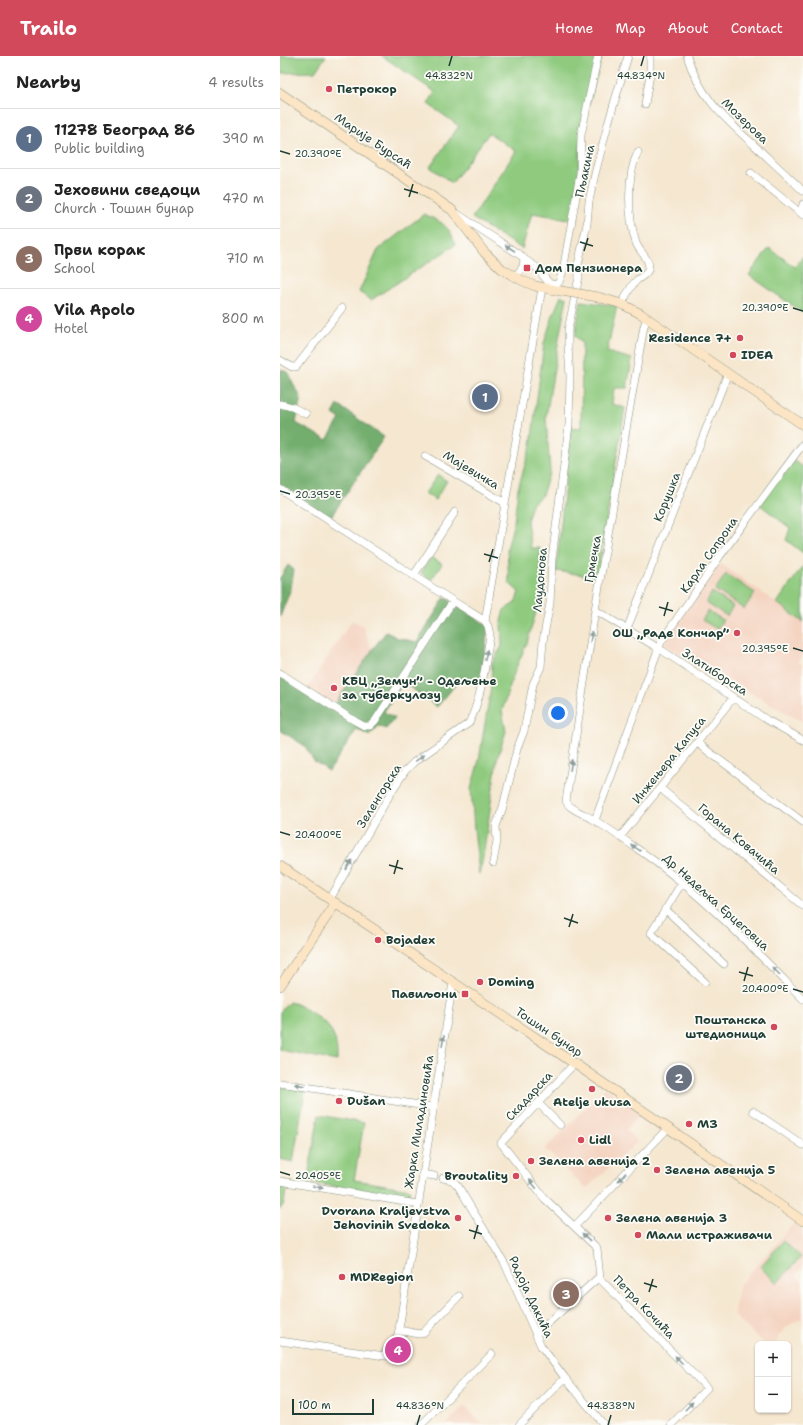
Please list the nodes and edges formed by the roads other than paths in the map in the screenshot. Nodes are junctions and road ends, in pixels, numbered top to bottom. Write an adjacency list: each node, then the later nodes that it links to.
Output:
1 (598, 56): 13 (street, Марије Бурсаћ)
2 (628, 56): 16 (street, Пљакина)
3 (650, 56): 6 (street)
4 (687, 56): 9 (street, Мозерова)
5 (280, 93): 11 (street, Марије Бурсаћ)
6 (645, 104)
7 (638, 152): 17 (street)
8 (752, 173): 12 (street)
9 (803, 191)
10 (803, 204): 12 (street)
11 (452, 210): 13 (street, Марије Бурсаћ, one-way to 11); 14 (street, Марије Бурсаћ)
12 (802, 214)
13 (524, 259): 14 (street)
14 (514, 277): 15 (street, Марије Бурсаћ)
15 (542, 288): 17 (street, Марије Бурсаћ, bridge); 28 (street)
16 (575, 293): 45 (street, Лаудонова)
17 (622, 304): 19 (street, Марије Бурсаћ)
18 (342, 308): 20 (street)
19 (647, 318): 21 (street, Марије Бурсаћ); 32 (street, Грмечка)
20 (280, 360)
21 (728, 374): 24 (street, Марије Бурсаћ); 34 (street, Корушка)
22 (280, 404): 23 (street)
23 (306, 414)
24 (803, 425)
25 (803, 444): 35 (street, Карла Сопрона)
26 (425, 456): 28 (street, Мајевичка)
27 (280, 489): 30 (street)
28 (505, 503): 33 (street)
29 (455, 512): 30 (street)
30 (414, 576): 31 (street)
31 (452, 601): 33 (street); 36 (street)
32 (596, 610): 34 (street, Златиборска); 41 (street, Грмечка, one-way to 32)
33 (485, 621): 48 (street, Зеленгорска, one-way to 33)
34 (627, 629): 35 (street, Златиборска)
35 (658, 648): 37 (street, Златиборска); 42 (street, Карла Сопрона)
36 (280, 673)
37 (734, 697): 38 (street, Златиборска); 39 (street, Инжењера Капуса)
38 (803, 740)
39 (697, 743): 40 (street, Инжењера Капуса); 43 (street)
40 (660, 788): 44 (street, Инжењера Капуса); 49 (street, Горана Ковачића)
41 (567, 804): 42 (street, Др Недељка Ерцеговца)
42 (595, 820): 44 (street, Др Недељка Ерцеговца)
43 (803, 822)
44 (620, 837): 47 (street, Др Недељка Ерцеговца, one-way to 44)
45 (493, 863)
46 (280, 866): 48 (street, Тошин бунар)
47 (683, 883): 50 (street); 55 (street, Др Недељка Ерцеговца, one-way to 47)
48 (333, 901): 52 (street, Тошин бунар); 54 (street)
49 (803, 906)
50 (665, 909): 51 (street); 53 (street)
51 (724, 964)
52 (453, 982): 56 (street, Тошин бунар); 59 (street, Жарка Миладиновића, one-way to 52)
53 (705, 982)
54 (280, 986)
55 (803, 999)
56 (574, 1064): 58 (street, Скадарска); 62 (street, Тошин бунар)
57 (280, 1082): 59 (street, one-way to 57)
58 (538, 1103): 61 (street); 63 (street, Скадарска)
59 (432, 1107): 65 (street, Жарка Миладиновића)
60 (753, 1111): 64 (street)
61 (560, 1125)
62 (668, 1128): 70 (street, Тошин бунар); 71 (street, one-way to 71)
63 (501, 1143): 71 (street, Петра Кочића, one-way to 63)
64 (803, 1145)
65 (422, 1174): 66 (street); 69 (street, Жарка Миладиновића)
66 (434, 1176)
67 (443, 1178): 75 (street, Радоја Дакића)
68 (280, 1181): 69 (street, one-way to 69)
69 (418, 1204): 74 (street, Жарка Миладиновића)
70 (803, 1221)
71 (575, 1226): 72 (street, Петра Кочића, one-way to 71)
72 (599, 1277): 75 (street); 82 (street, Петра Кочића, one-way to 72)
73 (459, 1296): 74 (street)
74 (399, 1330): 76 (street, Жарка Миладиновића)
75 (536, 1334): 78 (street, Радоја Дакића)
76 (280, 1341)
77 (492, 1354): 79 (street)
78 (565, 1378): 80 (street); 81 (street, Радоја Дакића)
79 (421, 1425)
80 (519, 1425)
81 (604, 1425)
82 (671, 1425)

